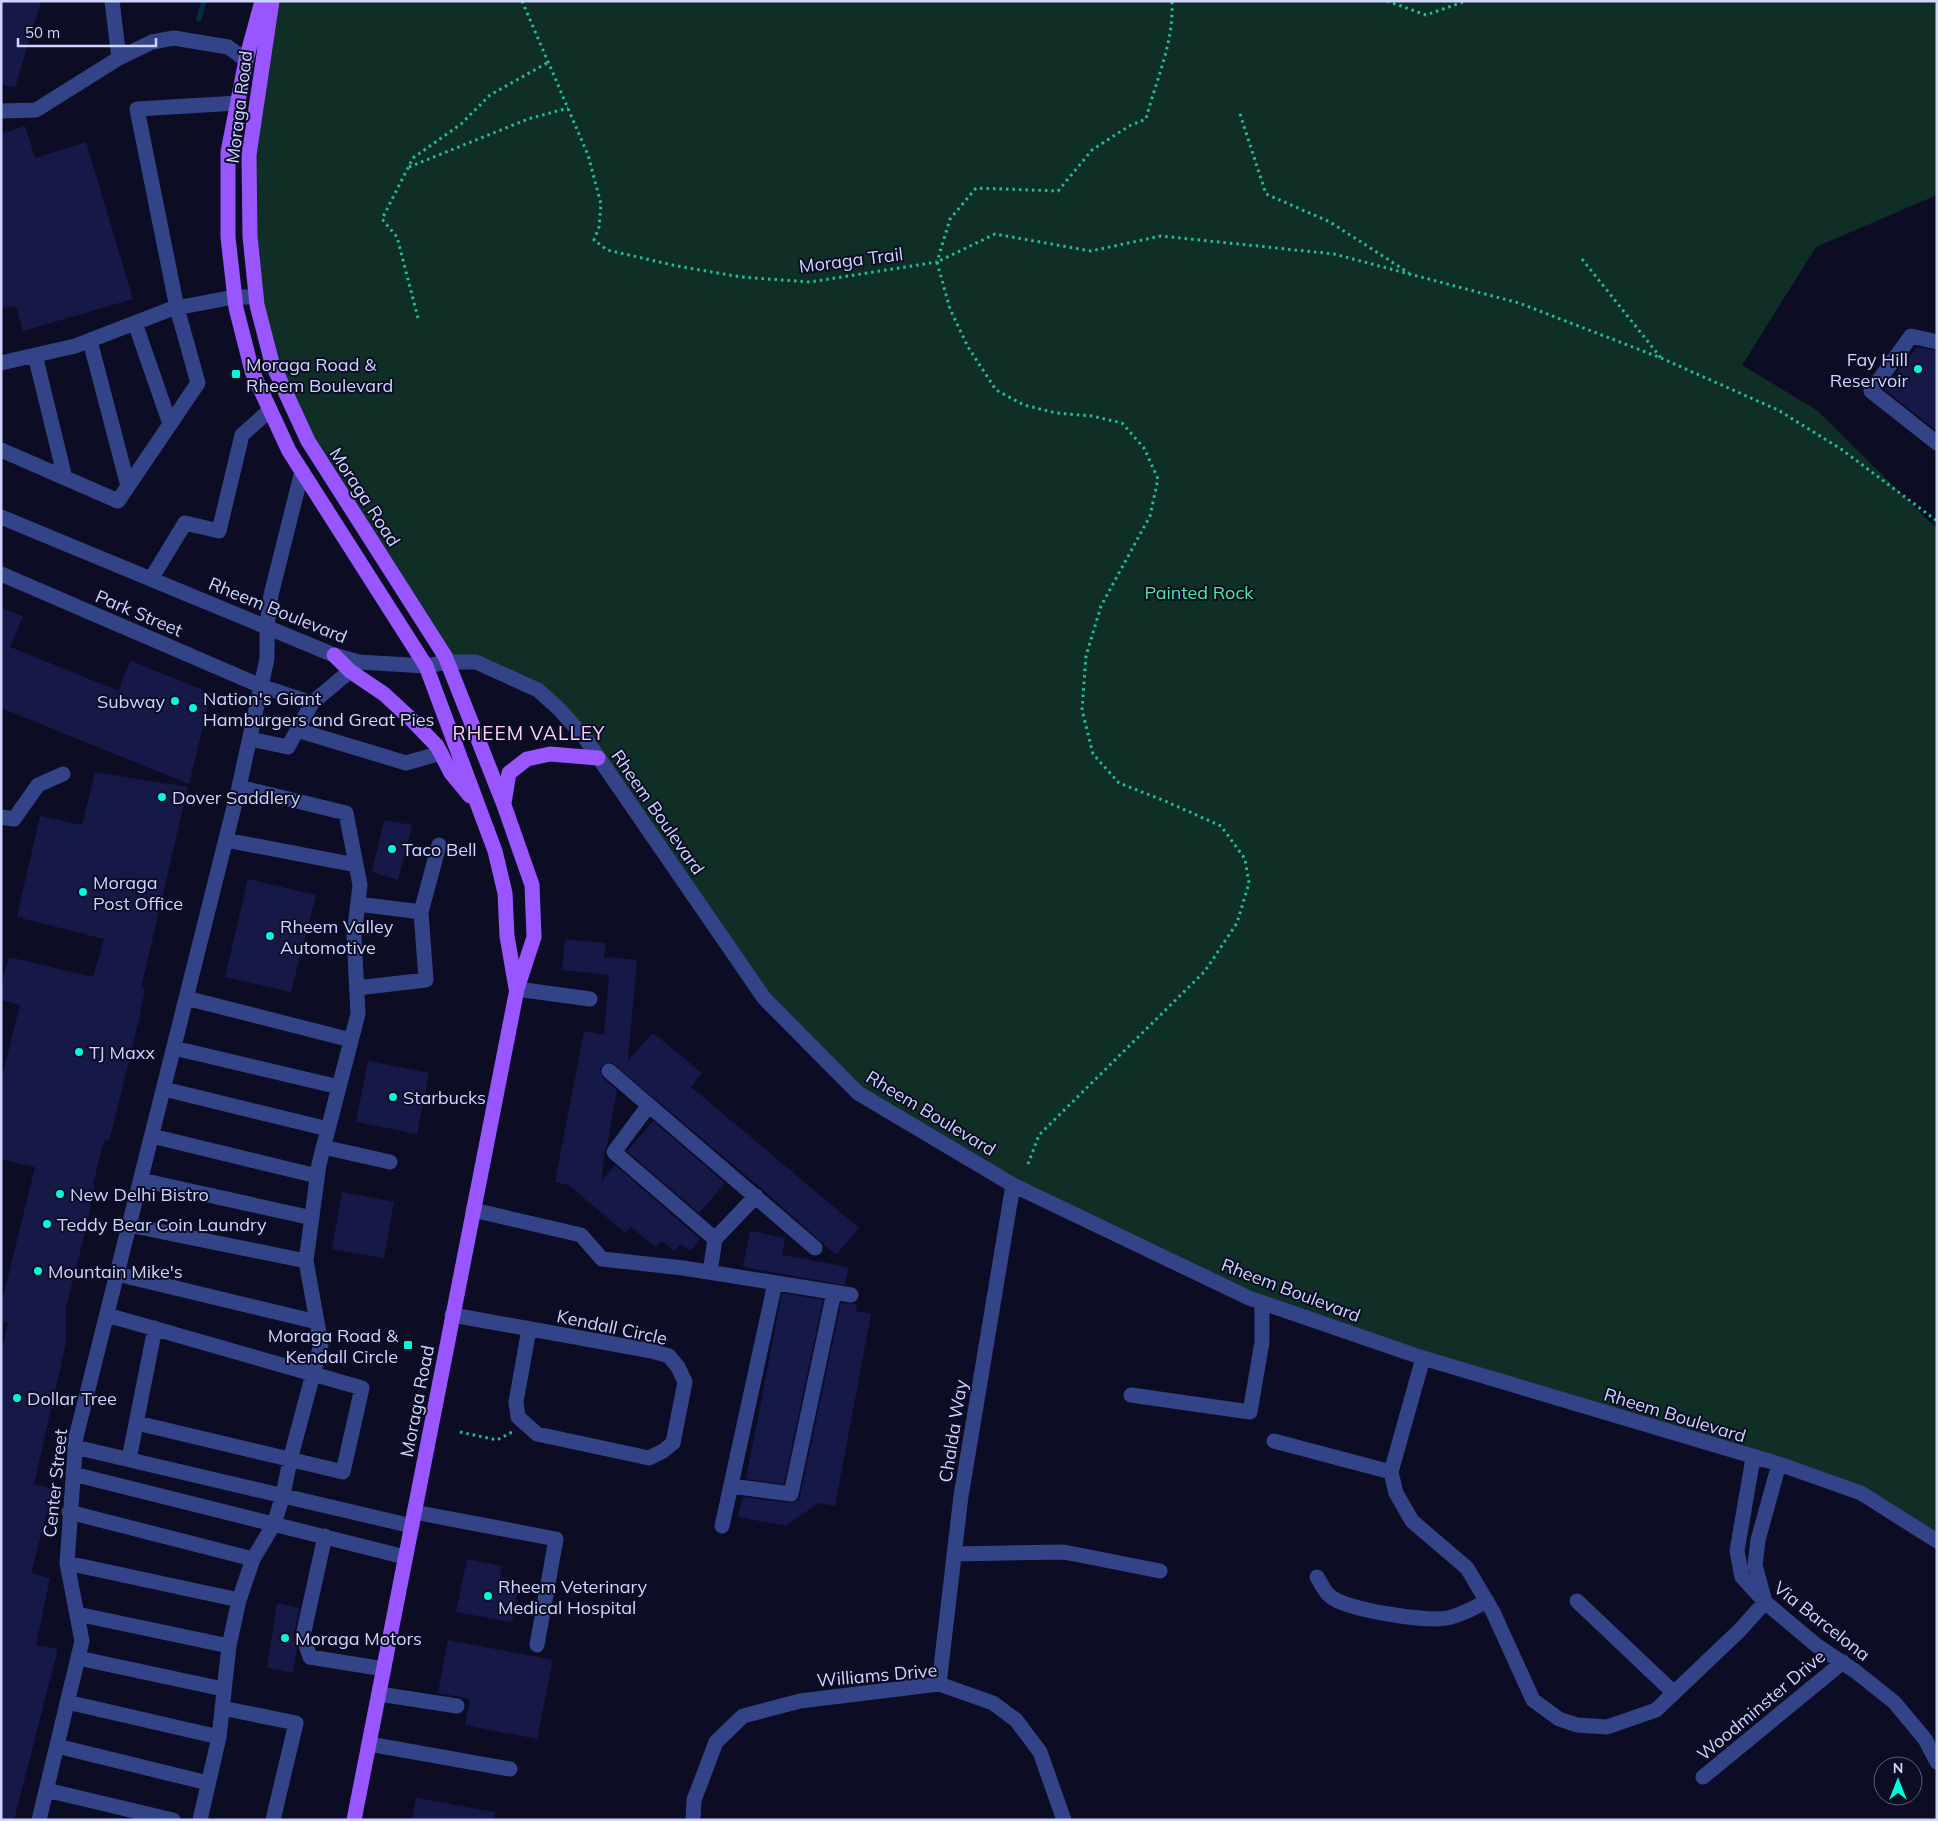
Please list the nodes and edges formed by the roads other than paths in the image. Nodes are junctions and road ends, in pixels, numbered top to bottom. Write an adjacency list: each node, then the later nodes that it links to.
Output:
1 (112, 1): 4 (street)
2 (262, 1): 5 (main road, Moraga Road)
3 (272, 1): 9 (main road, Moraga Road)
4 (119, 58): 5 (street); 7 (street)
5 (246, 60): 6 (main road, Moraga Road)
6 (238, 103): 8 (main road, Moraga Road); 10 (street)
7 (1, 111)
8 (234, 297): 9 (street); 10 (street); 16 (main road, Moraga Road)
9 (256, 297): 28 (main road, Moraga Road)
10 (177, 308): 11 (street); 17 (street)
11 (135, 323): 12 (street); 17 (street)
12 (90, 340): 14 (street); 22 (street)
13 (1937, 342): 18 (street)
14 (35, 356): 15 (street); 21 (street)
15 (1, 363)
16 (270, 410): 20 (main road, Moraga Road); 25 (street)
17 (170, 424): 22 (street)
18 (1937, 443)
19 (1, 450): 21 (street)
20 (302, 471): 26 (street, Center Street); 29 (main road, Moraga Road)
21 (65, 478): 22 (street)
22 (128, 486)
23 (1, 518): 25 (street, Rheem Boulevard)
24 (1, 574): 31 (street, Park Street)
25 (152, 579): 26 (street, Rheem Boulevard)
26 (267, 626): 27 (street, Rheem Boulevard); 31 (street, Center Street)
27 (334, 655): 29 (street, Rheem Boulevard); 30 (main road)
28 (448, 662): 29 (street, Rheem Boulevard); 36 (street, Rheem Boulevard); 39 (main road, Moraga Road)
29 (426, 666): 40 (main road, Moraga Road)
30 (350, 671): 32 (street); 35 (main road)
31 (261, 686): 32 (street, Park Street); 34 (street, Center Street)
32 (312, 703): 33 (street)
33 (297, 730): 34 (street); 35 (street)
34 (250, 739): 38 (street, Center Street)
35 (440, 753): 40 (main road)
36 (598, 758): 39 (main road); 63 (street, Rheem Boulevard)
37 (63, 774): 41 (street)
38 (239, 787): 42 (street, Center Street); 44 (street)
39 (504, 805): 48 (main road, Moraga Road)
40 (478, 806): 48 (main road, Moraga Road)
41 (1, 817)
42 (226, 840): 44 (street); 49 (street, Center Street)
43 (439, 846): 46 (street)
44 (356, 865): 45 (street)
45 (358, 904): 46 (street); 47 (street)
46 (422, 912): 47 (street)
47 (357, 988): 51 (street)
48 (516, 989): 50 (street); 65 (main road, Moraga Road)
49 (186, 998): 51 (street); 52 (street, Center Street)
50 (590, 999)
51 (351, 1040): 54 (street)
52 (174, 1048): 54 (street); 55 (street, Center Street)
53 (609, 1071): 56 (street)
54 (339, 1086): 57 (street)
55 (164, 1089): 57 (street); 58 (street, Center Street)
56 (649, 1105): 64 (street); 68 (street)
57 (328, 1129): 59 (street)
58 (152, 1136): 61 (street); 62 (street, Center Street)
59 (323, 1147): 60 (street); 61 (street)
60 (390, 1162)
61 (317, 1176): 66 (street)
62 (141, 1180): 66 (street); 67 (street, Center Street)
63 (1013, 1184): 76 (street, Rheem Boulevard); 102 (street, Chalda Way)
64 (756, 1196): 68 (street); 69 (street)
65 (473, 1210): 71 (street); 78 (main road, Moraga Road)
66 (312, 1218): 70 (street)
67 (130, 1225): 70 (street); 72 (street, Center Street)
68 (715, 1239): 71 (street)
69 (815, 1248)
70 (306, 1261): 79 (street)
71 (710, 1272): 73 (street)
72 (117, 1274): 77 (street, Center Street); 79 (street)
73 (775, 1283): 74 (street); 94 (street)
74 (834, 1292): 75 (street); 94 (street)
75 (852, 1295)
76 (1262, 1303): 82 (street, Rheem Boulevard); 84 (street)
77 (107, 1315): 80 (street); 87 (street, Center Street)
78 (452, 1315): 81 (street, Kendall Circle); 97 (main road, Moraga Road)
79 (317, 1322): 83 (street)
80 (155, 1328): 83 (street); 85 (street)
81 (529, 1329): 81 (street, Kendall Circle)
82 (1423, 1358): 88 (street, Rheem Boulevard); 92 (street)
83 (314, 1373): 90 (street); 90 (street)
84 (1131, 1394)
85 (137, 1423): 89 (street); 90 (street)
86 (1274, 1441): 92 (street)
87 (75, 1446): 89 (street); 93 (street, Center Street)
88 (1753, 1458): 91 (street, Rheem Boulevard); 111 (street, Via Barcelona)
89 (129, 1459): 95 (street)
90 (290, 1460): 95 (street)
91 (1778, 1464): 101 (street, Rheem Boulevard); 111 (street)
92 (1391, 1472): 109 (street)
93 (73, 1474): 96 (street, Center Street); 98 (street)
94 (731, 1486): 99 (street)
95 (283, 1495): 97 (street); 98 (street)
96 (69, 1512): 104 (street); 105 (street, Center Street)
97 (413, 1519): 103 (main road, Moraga Road); 113 (street)
98 (274, 1524): 100 (street); 104 (street)
99 (722, 1526)
100 (325, 1536): 103 (street); 117 (street)
101 (1937, 1541)
102 (954, 1554): 106 (street); 118 (street, Chalda Way)
103 (405, 1557): 117 (main road, Moraga Road)
104 (253, 1559): 108 (street)
105 (66, 1563): 108 (street); 112 (street, Center Street)
106 (1160, 1571)
107 (1317, 1577): 109 (street)
108 (239, 1600): 114 (street)
109 (1486, 1602): 120 (street)
110 (1577, 1602): 120 (street)
111 (1765, 1602): 116 (street, Via Barcelona); 120 (street)
112 (77, 1614): 114 (street); 115 (street, Center Street)
113 (537, 1645)
114 (229, 1646): 119 (street)
115 (78, 1658): 119 (street); 122 (street, Center Street)
116 (1843, 1662): 128 (street, Via Barcelona); 130 (street, Woodminster Drive)
117 (384, 1669): 121 (main road, Moraga Road)
118 (939, 1684): 138 (street, Williams Drive); 139 (street, Williams Drive)
119 (223, 1688): 124 (street)
120 (1674, 1693)
121 (378, 1694): 123 (street); 126 (main road, Moraga Road)
122 (68, 1702): 125 (street); 127 (street, Center Street)
123 (457, 1706)
124 (222, 1708): 125 (street); 136 (street)
125 (219, 1737): 131 (street)
126 (369, 1744): 129 (street); 137 (main road, Moraga Road)
127 (57, 1746): 131 (street); 132 (street, Center Street)
128 (1937, 1762)
129 (510, 1770)
130 (1704, 1777)
131 (208, 1782): 135 (street)
132 (46, 1790): 133 (street, Center Street); 134 (street)
133 (39, 1820)
134 (173, 1820)
135 (200, 1820)
136 (273, 1820)
137 (354, 1820)
138 (693, 1820)
139 (1064, 1820)

